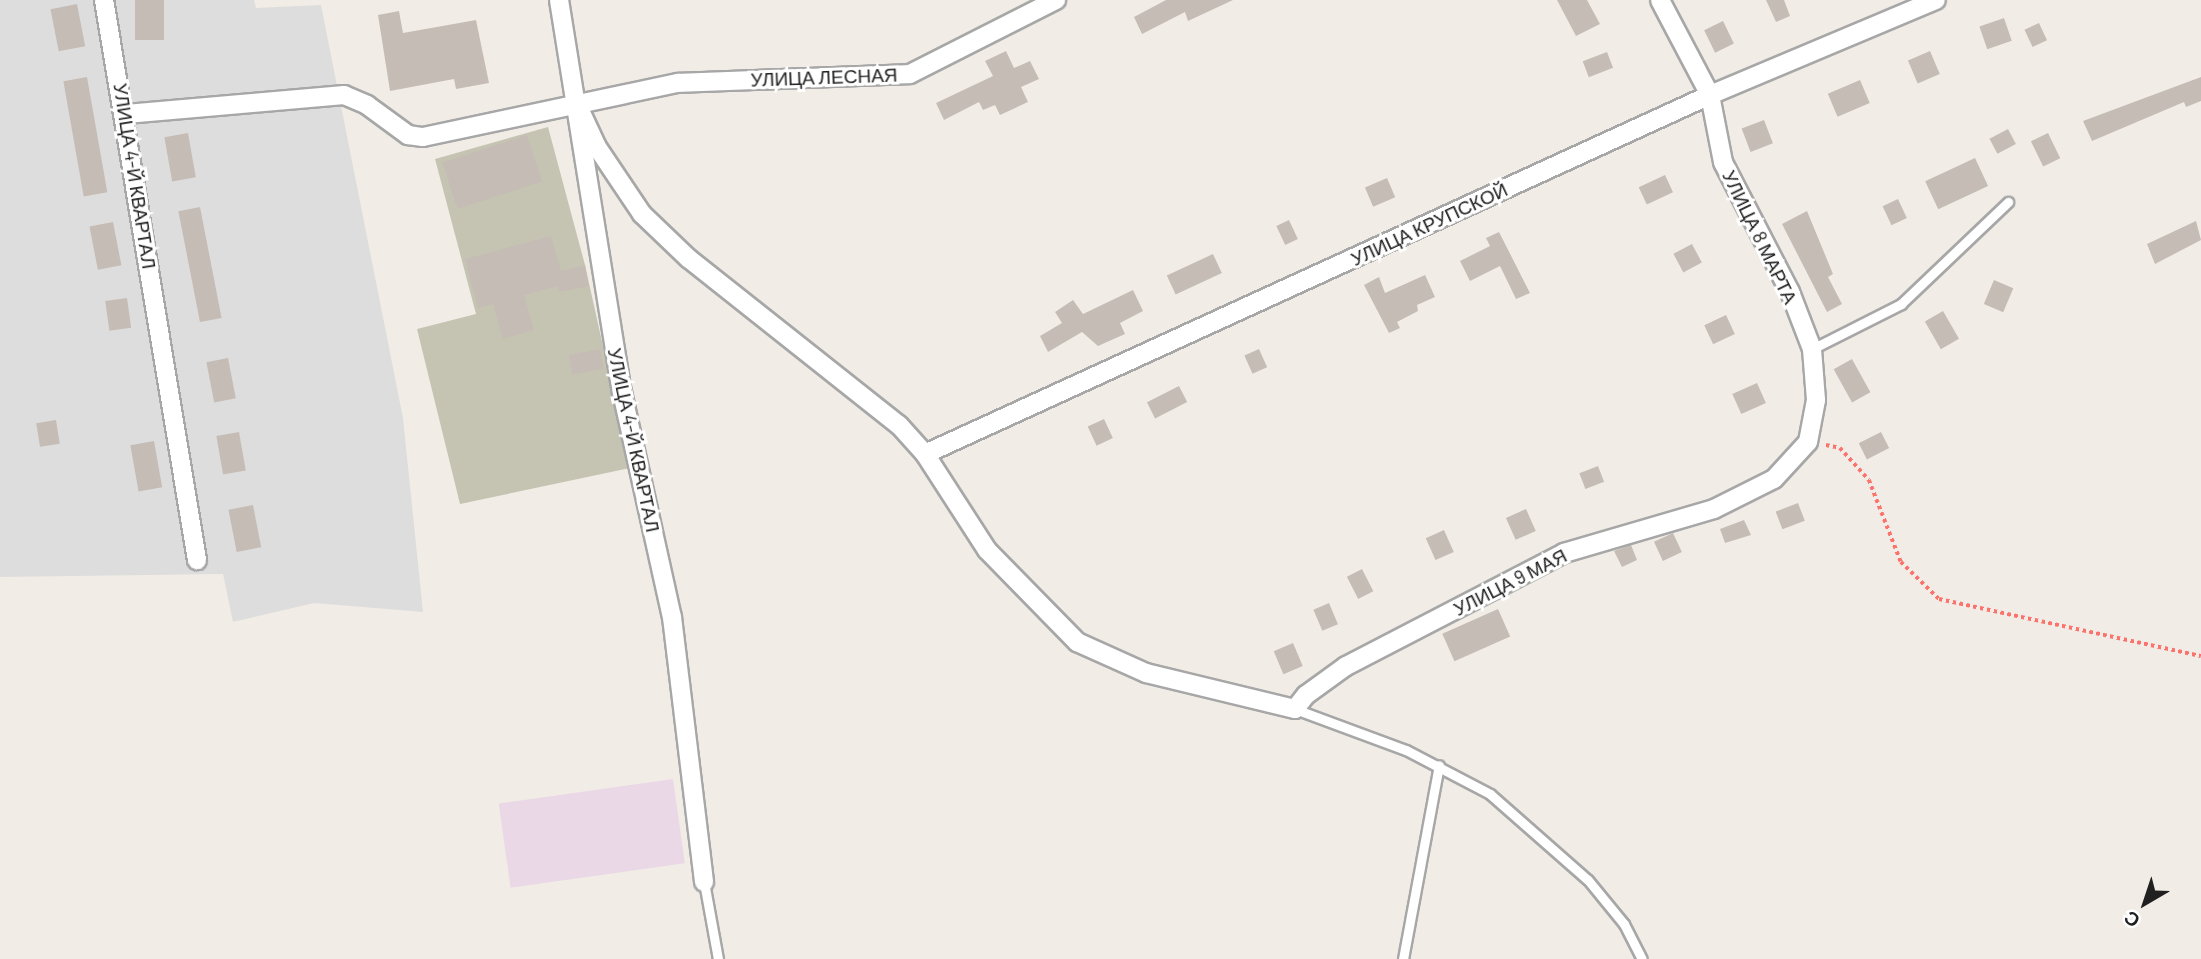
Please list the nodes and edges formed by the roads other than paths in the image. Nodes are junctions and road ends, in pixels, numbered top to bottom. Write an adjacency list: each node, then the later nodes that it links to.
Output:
1 (104, 0): 8 (street, УЛИЦА 4-Й КВАРТАЛ)
2 (559, 0): 7 (street, УЛИЦА 4-Й КВАРТАЛ)
3 (1056, 0): 7 (street, УЛИЦА ЛЕСНАЯ)
4 (1660, 0): 6 (street, УЛИЦА 8 МАРТА)
5 (1936, 0): 6 (street, УЛИЦА КРУПСКОЙ)
6 (1710, 95): 10 (street, УЛИЦА 8 МАРТА); 12 (street, УЛИЦА КРУПСКОЙ)
7 (577, 104): 8 (street, УЛИЦА ЛЕСНАЯ); 12 (street); 16 (street, УЛИЦА 4-Й КВАРТАЛ)
8 (125, 114): 13 (street, УЛИЦА 4-Й КВАРТАЛ)
9 (2008, 202): 10 (lane)
10 (1812, 349): 11 (street, УЛИЦА 8 МАРТА)
11 (1808, 442): 14 (street, УЛИЦА 9 МАЯ)
12 (925, 454): 14 (street)
13 (197, 560)
14 (1295, 709): 15 (lane)
15 (1439, 765): 18 (lane); 19 (lane)
16 (704, 881): 17 (lane)
17 (718, 959)
18 (1403, 959)
19 (1642, 959)

